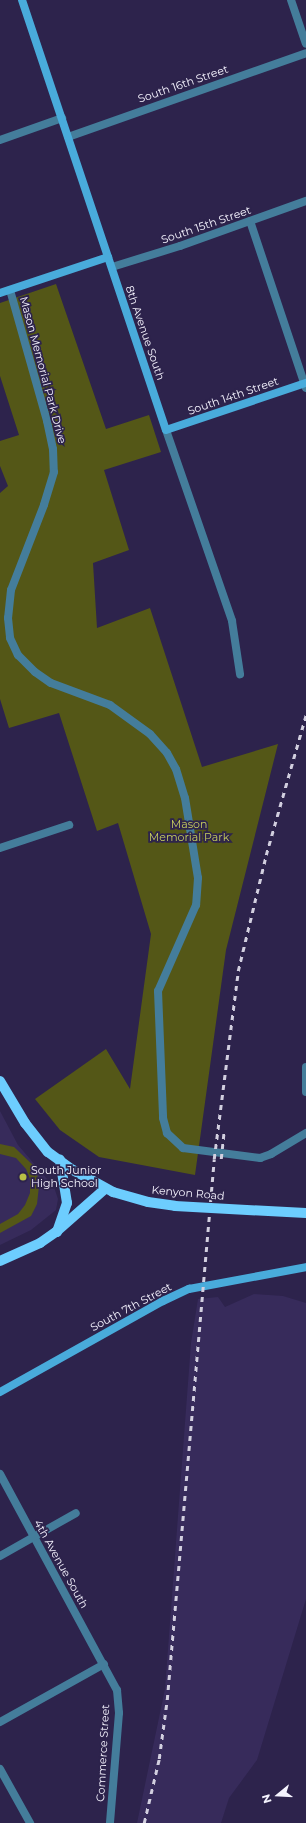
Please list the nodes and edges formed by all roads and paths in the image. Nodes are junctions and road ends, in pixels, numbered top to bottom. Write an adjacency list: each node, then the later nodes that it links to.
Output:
1 (22, 0): 5 (street, 8th Avenue South)
2 (291, 0): 3 (street)
3 (306, 44)
4 (306, 53): 6 (street, South 16th Street)
5 (62, 118): 6 (street, 8th Avenue South); 7 (street)
6 (68, 137): 10 (street, 8th Avenue South)
7 (0, 140)
8 (306, 200): 9 (street, South 15th Street)
9 (250, 221): 11 (street, South 15th Street); 14 (street)
10 (108, 257): 11 (street, 8th Avenue South); 12 (street)
11 (112, 267): 15 (street, 8th Avenue South)
12 (10, 290): 13 (street); 22 (street, Mason Memorial Park Drive)
13 (0, 293)
14 (305, 385): 15 (street, South 14th Street)
15 (166, 430): 16 (street, 8th Avenue South)
16 (240, 674)
17 (69, 825): 18 (street)
18 (0, 848)
19 (306, 1067): 21 (street)
20 (0, 1081): 23 (main road, Kenyon Road)
21 (306, 1092)
22 (306, 1133)
23 (60, 1160): 24 (main road, Kenyon Road); 26 (main road)
24 (105, 1189): 25 (main road, Kenyon Road, bridge); 26 (main road)
25 (306, 1213)
26 (56, 1232): 27 (main road)
27 (0, 1261)
28 (306, 1267): 29 (street, South 7th Street)
29 (0, 1392)
30 (0, 1474): 32 (street, 4th Avenue South)
31 (76, 1513): 32 (street)
32 (34, 1537): 33 (street); 34 (street, 4th Avenue South)
33 (0, 1556)
34 (104, 1664): 35 (street); 38 (street, Commerce Street)
35 (0, 1722)
36 (0, 1769): 37 (street)
37 (30, 1823)
38 (110, 1823)

